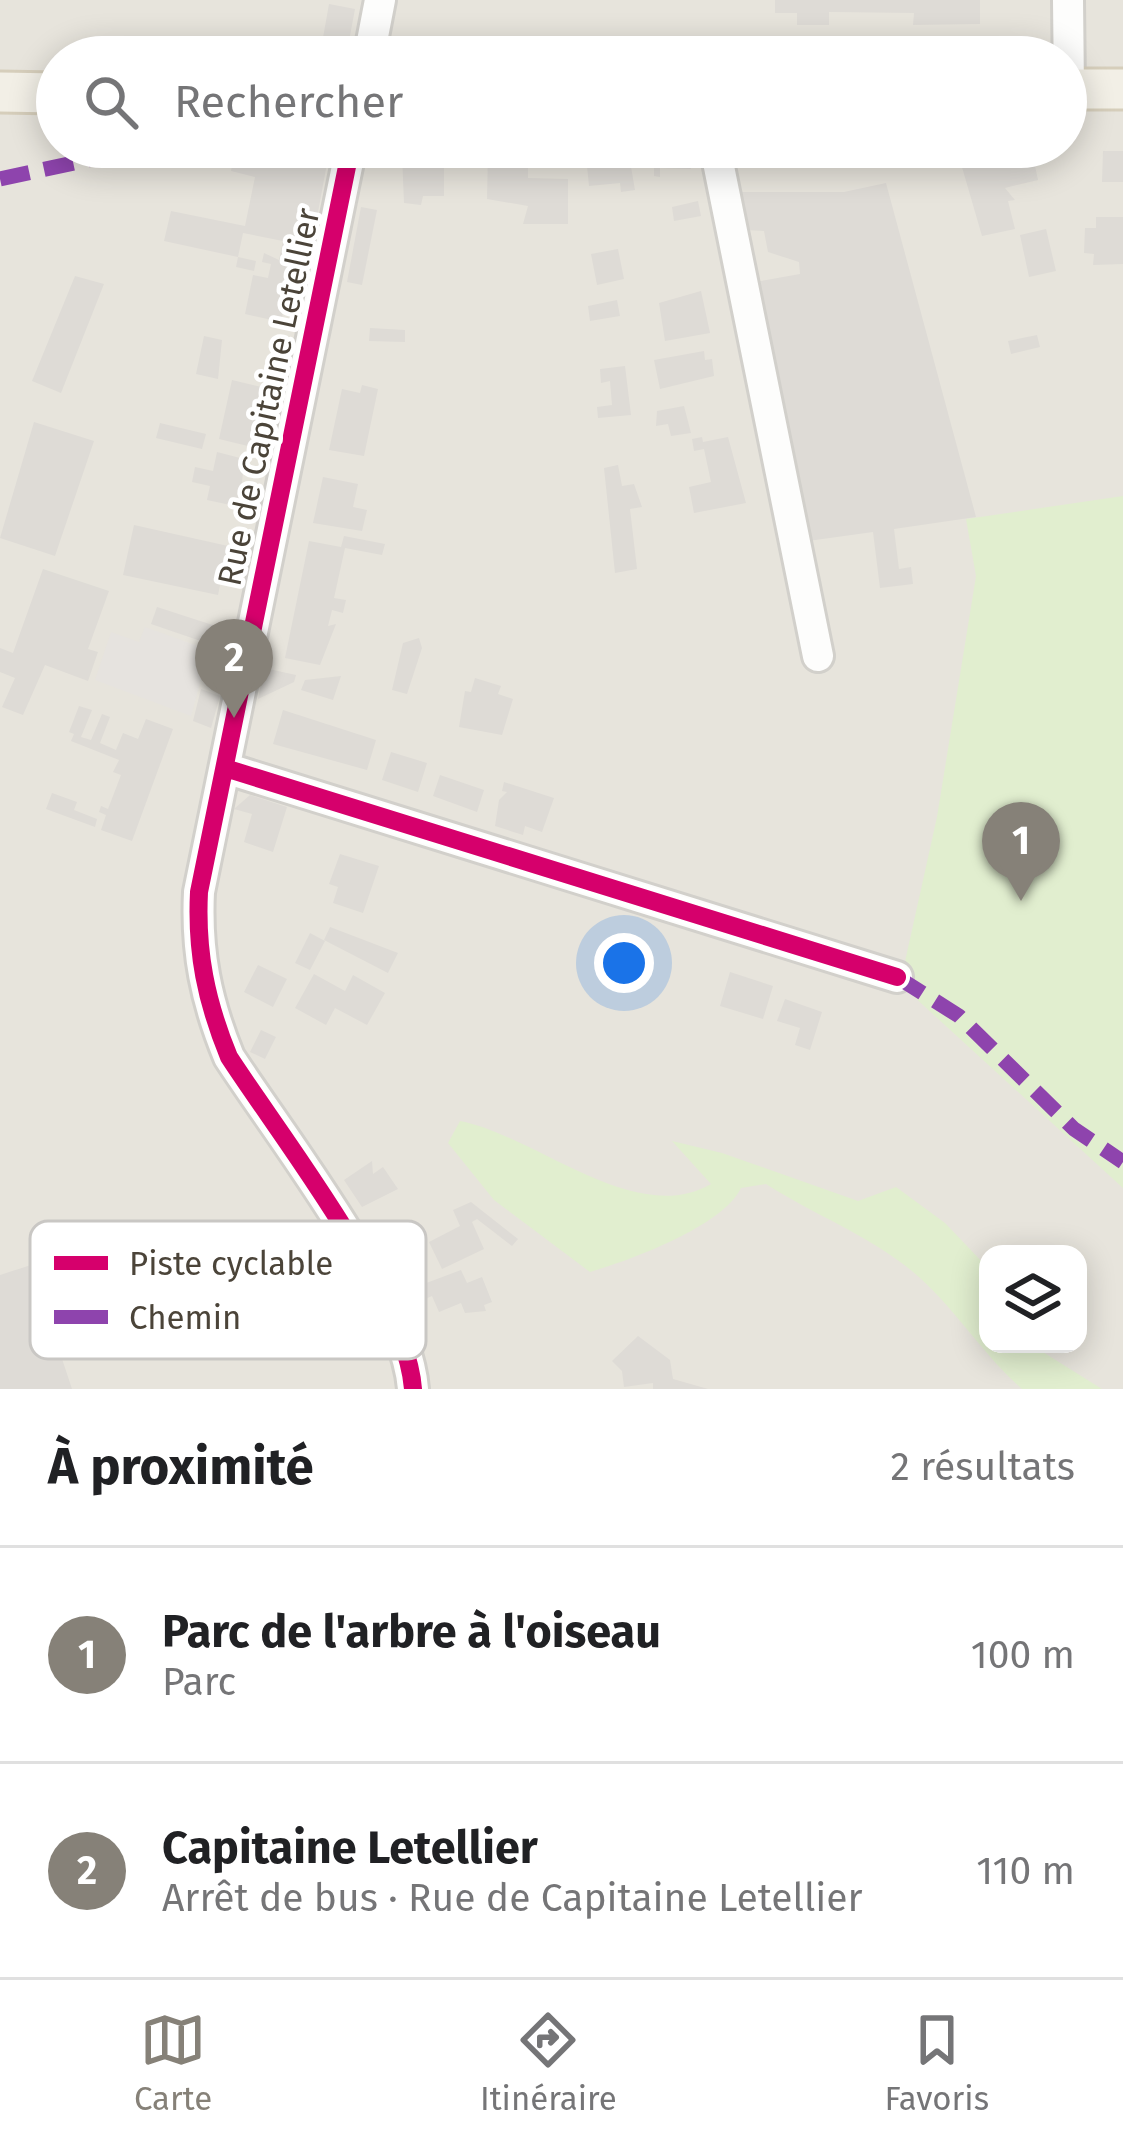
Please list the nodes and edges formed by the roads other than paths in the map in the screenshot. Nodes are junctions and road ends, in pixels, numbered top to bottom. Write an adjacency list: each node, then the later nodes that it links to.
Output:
1 (380, 0): 3 (street)
2 (1068, 0): 4 (street)
3 (373, 36)
4 (1068, 36)
5 (1087, 89): 6 (main road)
6 (1123, 89)
7 (0, 92): 8 (main road)
8 (36, 93)
9 (346, 168): 12 (street, Rue de Capitaine Letellier)
10 (719, 168): 11 (street)
11 (818, 656)
12 (225, 768): 13 (street); 14 (street, Rue de Capitaine Letellier)
13 (897, 976)
14 (335, 1221)
15 (409, 1359): 16 (street, Rue de Capitaine Letellier)
16 (412, 1389)

